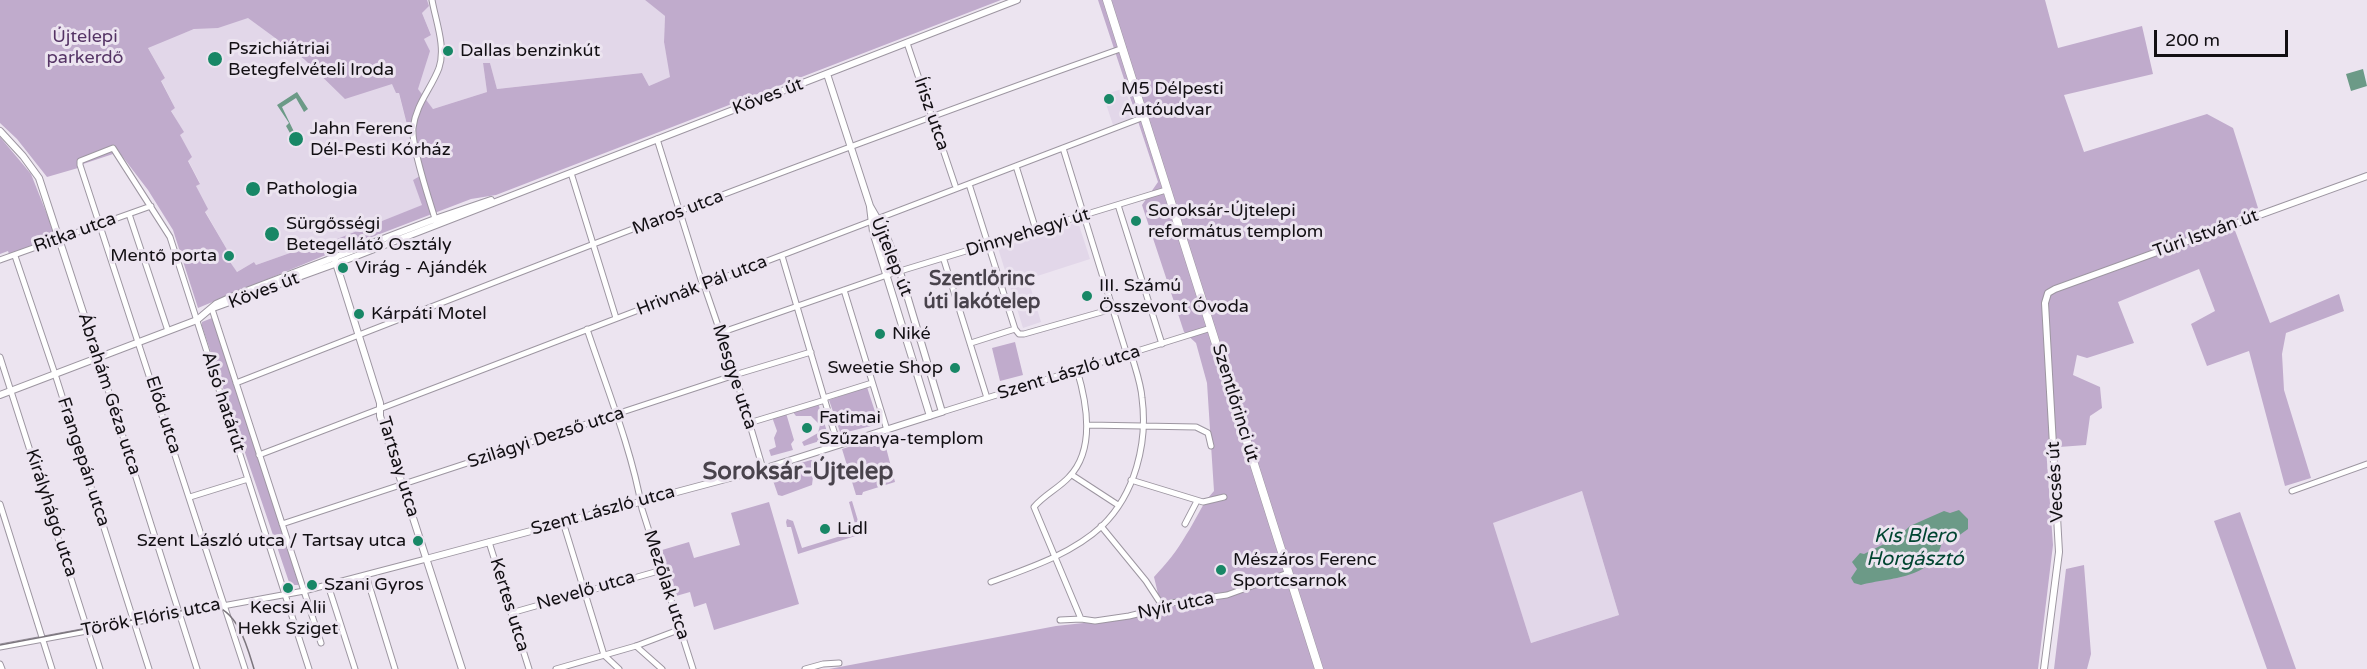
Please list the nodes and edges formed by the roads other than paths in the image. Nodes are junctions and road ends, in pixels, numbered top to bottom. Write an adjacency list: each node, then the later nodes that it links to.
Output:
1 (432, 0): 26 (street)
2 (1017, 0): 4 (street, Köves út)
3 (1107, 0): 5 (main road, Szentlőrinci út)
4 (907, 43): 6 (street, Köves út); 8 (street, Írisz utca)
5 (1123, 48): 7 (main road, Szentlőrinci út); 8 (street, Maros utca)
6 (827, 75): 10 (street, Köves út); 11 (street, Újtelep út)
7 (1144, 117): 12 (street, Hrivnák Pál utca); 19 (main road, Szentlőrinci út)
8 (932, 118): 11 (street, Maros utca); 18 (street, Írisz utca)
9 (0, 131): 29 (street, Ábrahám Géza utca)
10 (657, 140): 15 (street, Köves út); 22 (street, Mesgye utca)
11 (851, 148): 22 (street, Maros utca); 25 (street, Újtelep út)
12 (1064, 148): 14 (street, Hrivnák Pál utca); 24 (street)
13 (80, 160): 21 (street, Alsó határút); 27 (street, Előd utca)
14 (1016, 166): 17 (street, Hrivnák Pál utca); 28 (street)
15 (571, 173): 26 (street, Köves út); 30 (street)
16 (2367, 176): 41 (street, Túri István út)
17 (969, 184): 25 (street, Hrivnák Pál utca); 31 (street)
18 (955, 185)
19 (1166, 190): 20 (street, Dinnyehegyi út); 47 (main road, Szentlőrinci út)
20 (1118, 205): 24 (street, Dinnyehegyi út); 55 (street)
21 (151, 206): 23 (street, Ritka utca); 46 (street, Alsó határút)
22 (679, 213): 30 (street, Maros utca); 39 (street, Mesgye utca)
23 (129, 214): 27 (street, Ritka utca); 50 (street)
24 (1084, 216): 28 (street, Dinnyehegyi út); 44 (street)
25 (874, 220): 33 (street, Hrivnák Pál utca); 37 (street, Újtelep út); 38 (street, Újtelep út)
26 (436, 222): 34 (street, Köves út)
27 (100, 224): 29 (street, Ritka utca); 53 (street, Előd utca)
28 (1036, 230): 31 (street, Dinnyehegyi út)
29 (59, 239): 32 (street, Ritka utca); 59 (street, Ábrahám Géza utca)
30 (595, 244): 45 (street); 52 (street, Maros utca)
31 (988, 246): 36 (street, Dinnyehegyi út); 49 (street)
32 (15, 256): 35 (street, Ritka utca); 61 (street, Frangepán utca)
33 (782, 256): 39 (street, Hrivnák Pál utca); 42 (street)
34 (338, 259): 43 (street, Köves út); 52 (street, Tartsay utca)
35 (0, 260)
36 (944, 260): 37 (street, Dinnyehegyi út); 54 (street)
37 (900, 272): 38 (street, Dinnyehegyi út); 70 (street, Újtelep út)
38 (887, 276): 40 (street, Dinnyehegyi út); 72 (street, Újtelep út)
39 (703, 286): 45 (street, Hrivnák Pál utca); 51 (street, Mesgye utca)
40 (844, 290): 42 (street, Dinnyehegyi út); 64 (street)
41 (2047, 295): 143 (street, Vecsés út)
42 (797, 306): 51 (street, Dinnyehegyi út); 56 (street)
43 (213, 309): 46 (street, Köves út); 63 (street, Alsó határút)
44 (1112, 309): 49 (street); 57 (street)
45 (616, 318): 48 (street, Hrivnák Pál utca)
46 (197, 320): 50 (street, Köves út); 83 (street, Alsó határút)
47 (1211, 327): 55 (street, Szent László utca); 101 (main road, Szentlőrinci út)
48 (587, 329): 69 (street, Hrivnák Pál utca); 71 (street, Mezőlak utca)
49 (1015, 329): 54 (street)
50 (168, 332): 53 (street, Köves út)
51 (720, 333): 62 (street, Mesgye utca)
52 (359, 335): 63 (street, Maros utca); 69 (street, Tartsay utca)
53 (139, 342): 59 (street, Köves út); 87 (street, Előd utca)
54 (970, 343): 67 (street)
55 (1162, 344): 57 (street, Szent László utca)
56 (811, 352): 62 (street, Szilágyi Dezső utca); 68 (street)
57 (1129, 354): 60 (street, Szent László utca); 75 (street)
58 (0, 357): 65 (street, Királyhágó utca)
59 (98, 358): 61 (street, Köves út); 110 (street, Ábrahám Géza utca)
60 (1077, 370): 67 (street, Szent László utca); 74 (street)
61 (55, 374): 65 (street, Köves út); 114 (street, Frangepán utca)
62 (734, 376): 71 (street, Szilágyi Dezső utca); 73 (street, Mesgye utca)
63 (236, 383): 79 (street, Alsó határút)
64 (872, 383): 68 (street); 76 (street)
65 (12, 390): 66 (street, Köves út); 116 (street, Királyhágó utca)
66 (0, 395)
67 (987, 398): 70 (street, Szent László utca)
68 (825, 399): 73 (street); 77 (street)
69 (380, 410): 79 (street, Hrivnák Pál utca); 85 (street, Tartsay utca)
70 (942, 412): 72 (street, Szent László utca)
71 (616, 415): 85 (street, Szilágyi Dezső utca); 89 (street, Mezőlak utca)
72 (930, 416): 76 (street, Szent László utca)
73 (749, 423): 81 (street, Mesgye utca)
74 (1088, 425): 75 (street); 82 (street)
75 (1144, 426): 78 (street); 84 (street)
76 (887, 430): 77 (street, Szent László utca)
77 (838, 445): 81 (street, Szent László utca)
78 (1212, 446)
79 (259, 455): 94 (street, Alsó határút)
80 (2367, 464): 86 (street)
81 (763, 469): 89 (street, Szent László utca)
82 (1072, 475): 92 (street); 98 (street)
83 (248, 479): 87 (street); 107 (street, Alsó határút)
84 (1131, 480): 90 (street); 92 (street)
85 (403, 486): 94 (street, Szilágyi Dezső utca); 99 (street, Tartsay utca)
86 (2292, 491)
87 (190, 497): 108 (street, Előd utca)
88 (1224, 497): 90 (street)
89 (640, 501): 93 (street, Szent László utca); 100 (street, Mezőlak utca)
90 (1197, 501): 95 (street)
91 (0, 504): 117 (street)
92 (1118, 505): 96 (street)
93 (563, 522): 97 (street, Szent László utca); 106 (street)
94 (282, 524): 105 (street, Alsó határút)
95 (1185, 524)
96 (1101, 526): 98 (street); 109 (street)
97 (489, 542): 99 (street, Szent László utca); 111 (street, Kertes utca)
98 (1056, 555): 103 (street); 112 (street)
99 (426, 559): 102 (street, Szent László utca); 135 (street, Tartsay utca)
100 (662, 570): 106 (street, Nevelő utca); 115 (street, Mezőlak utca)
101 (1288, 573): 109 (street, Nyír utca); 142 (main road, Szentlőrinci út)
102 (366, 575): 104 (street, Szent László utca); 134 (street)
103 (991, 582)
104 (328, 585): 105 (street, Szent László utca); 133 (street)
105 (303, 591): 107 (street, Török Flóris utca); 118 (street, Alsó határút)
106 (585, 592): 111 (street, Nevelő utca); 121 (street)
107 (284, 594): 108 (street, Török Flóris utca); 132 (street, Alsó határút)
108 (223, 605): 110 (street, Török Flóris utca); 131 (street, Előd utca)
109 (1163, 607): 112 (street, Nyír utca)
110 (179, 613): 114 (street, Török Flóris utca); 130 (street, Ábrahám Géza utca)
111 (511, 613): 136 (street, Kertes utca)
112 (1081, 619): 113 (street, Nyír utca)
113 (1060, 620)
114 (134, 621): 116 (street, Török Flóris utca); 129 (street, Frangepán utca)
115 (681, 629): 119 (street); 140 (street, Mezőlak utca)
116 (88, 630): 117 (street, Török Flóris utca); 128 (street, Királyhágó utca)
117 (43, 639): 120 (street, Török Flóris utca); 127 (street)
118 (321, 643)
119 (636, 646): 121 (street); 139 (street)
120 (0, 647)
121 (604, 655): 125 (street); 138 (street)
122 (838, 663): 124 (street)
123 (0, 664): 126 (street)
124 (824, 666): 141 (street)
125 (573, 667): 137 (street)
126 (2, 669)
127 (52, 669)
128 (100, 669)
129 (149, 669)
130 (197, 669)
131 (245, 669)
132 (309, 669)
133 (355, 669)
134 (395, 669)
135 (462, 669)
136 (529, 669)
137 (556, 669)
138 (619, 669)
139 (662, 669)
140 (693, 669)
141 (805, 669)
142 (1319, 669)
143 (2044, 669)

